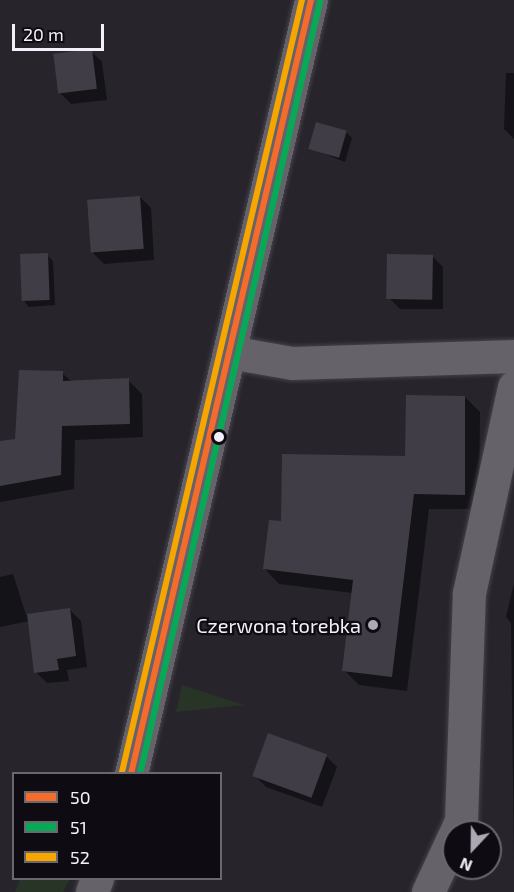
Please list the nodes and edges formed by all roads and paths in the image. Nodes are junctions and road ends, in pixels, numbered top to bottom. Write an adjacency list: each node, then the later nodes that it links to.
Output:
1 (311, 0): 2 (street)
2 (229, 351): 3 (street); 5 (street)
3 (514, 356)
4 (514, 387): 6 (street)
5 (131, 772)
6 (461, 820)
7 (442, 862): 8 (street)
8 (428, 892)

